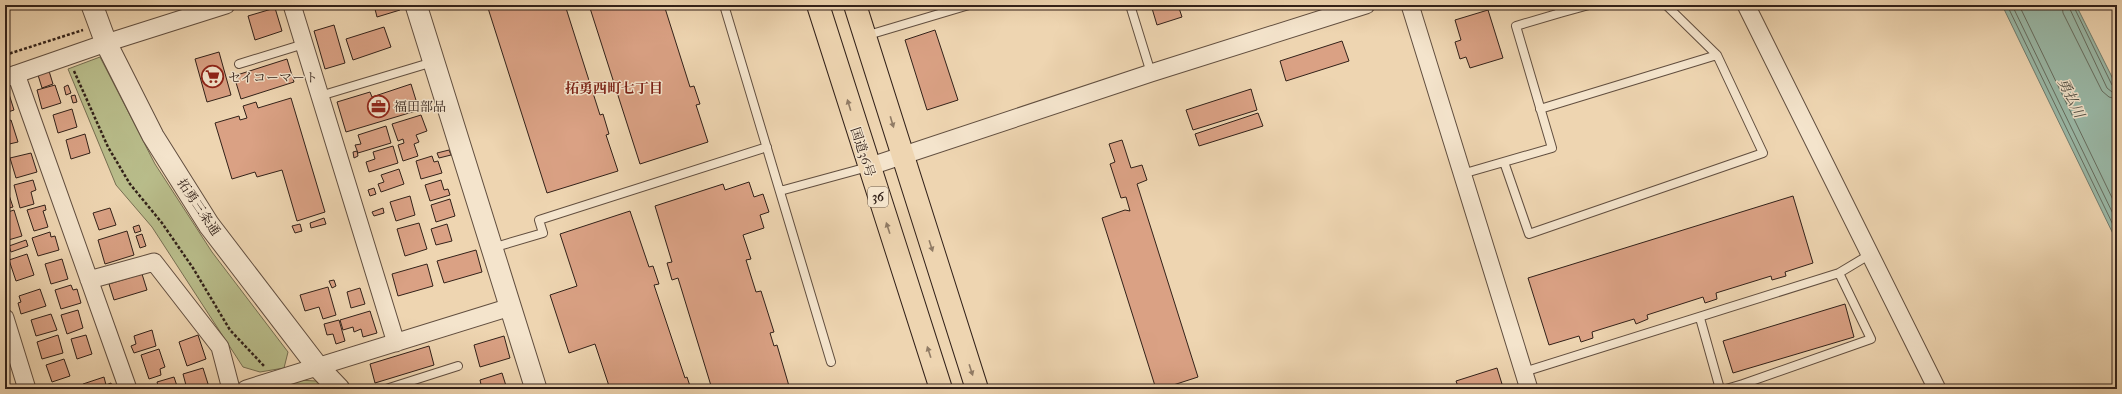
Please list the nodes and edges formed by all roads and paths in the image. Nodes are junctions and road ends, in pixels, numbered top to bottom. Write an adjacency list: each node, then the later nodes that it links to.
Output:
1 (92, 5): 17 (street, 拓勇三条通)
2 (226, 5): 17 (street)
3 (292, 5): 19 (street)
4 (416, 5): 23 (street)
5 (724, 5): 29 (lane)
6 (818, 5): 32 (highway, 国道36号 / 36, one-way to 6)
7 (855, 5): 18 (highway)
8 (969, 5): 18 (lane)
9 (1130, 5): 25 (lane)
10 (1366, 5): 15 (street)
11 (1410, 5): 33 (street)
12 (1589, 5): 16 (lane)
13 (1666, 5): 21 (lane)
14 (1746, 5): 36 (street)
15 (1339, 9): 25 (street)
16 (1559, 9): 28 (lane)
17 (103, 34): 20 (path); 22 (street); 44 (street, 拓勇三条通)
18 (864, 36): 30 (highway, one-way to 30)
19 (304, 44): 24 (lane); 27 (street)
20 (5, 55)
21 (1717, 55): 28 (lane); 31 (lane)
22 (68, 56): 26 (street); 47 (path)
23 (434, 62): 27 (lane); 35 (street)
24 (239, 64)
25 (1152, 73): 30 (street)
26 (11, 76): 38 (street)
27 (320, 96): 42 (street)
28 (1540, 109): 31 (lane)
29 (767, 147): 34 (lane); 35 (lane)
30 (902, 156): 32 (street); 57 (highway, one-way to 57)
31 (1504, 162): 33 (lane)
32 (868, 167): 34 (lane); 56 (highway, 国道36号 / 36, one-way to 32)
33 (1462, 174): 46 (street)
34 (780, 191): 43 (lane)
35 (492, 248): 39 (street)
36 (1869, 255): 37 (lane); 61 (street)
37 (1839, 273): 41 (lane); 48 (lane)
38 (89, 280): 50 (street); 51 (street)
39 (510, 307): 42 (street); 55 (street)
40 (5, 318): 49 (street)
41 (1700, 318): 46 (lane); 59 (lane)
42 (396, 343): 44 (street)
43 (831, 362)
44 (317, 366): 47 (street); 53 (street, 拓勇三条通)
45 (458, 366): 54 (lane)
46 (1524, 372): 58 (street)
47 (276, 379): 52 (street)
48 (1744, 386): 60 (lane)
49 (27, 389)
50 (128, 389)
51 (231, 389)
52 (246, 389)
53 (339, 389)
54 (386, 389)
55 (536, 389)
56 (941, 389)
57 (977, 389)
58 (1529, 389)
59 (1720, 389)
60 (1726, 389)
61 (1937, 389)

